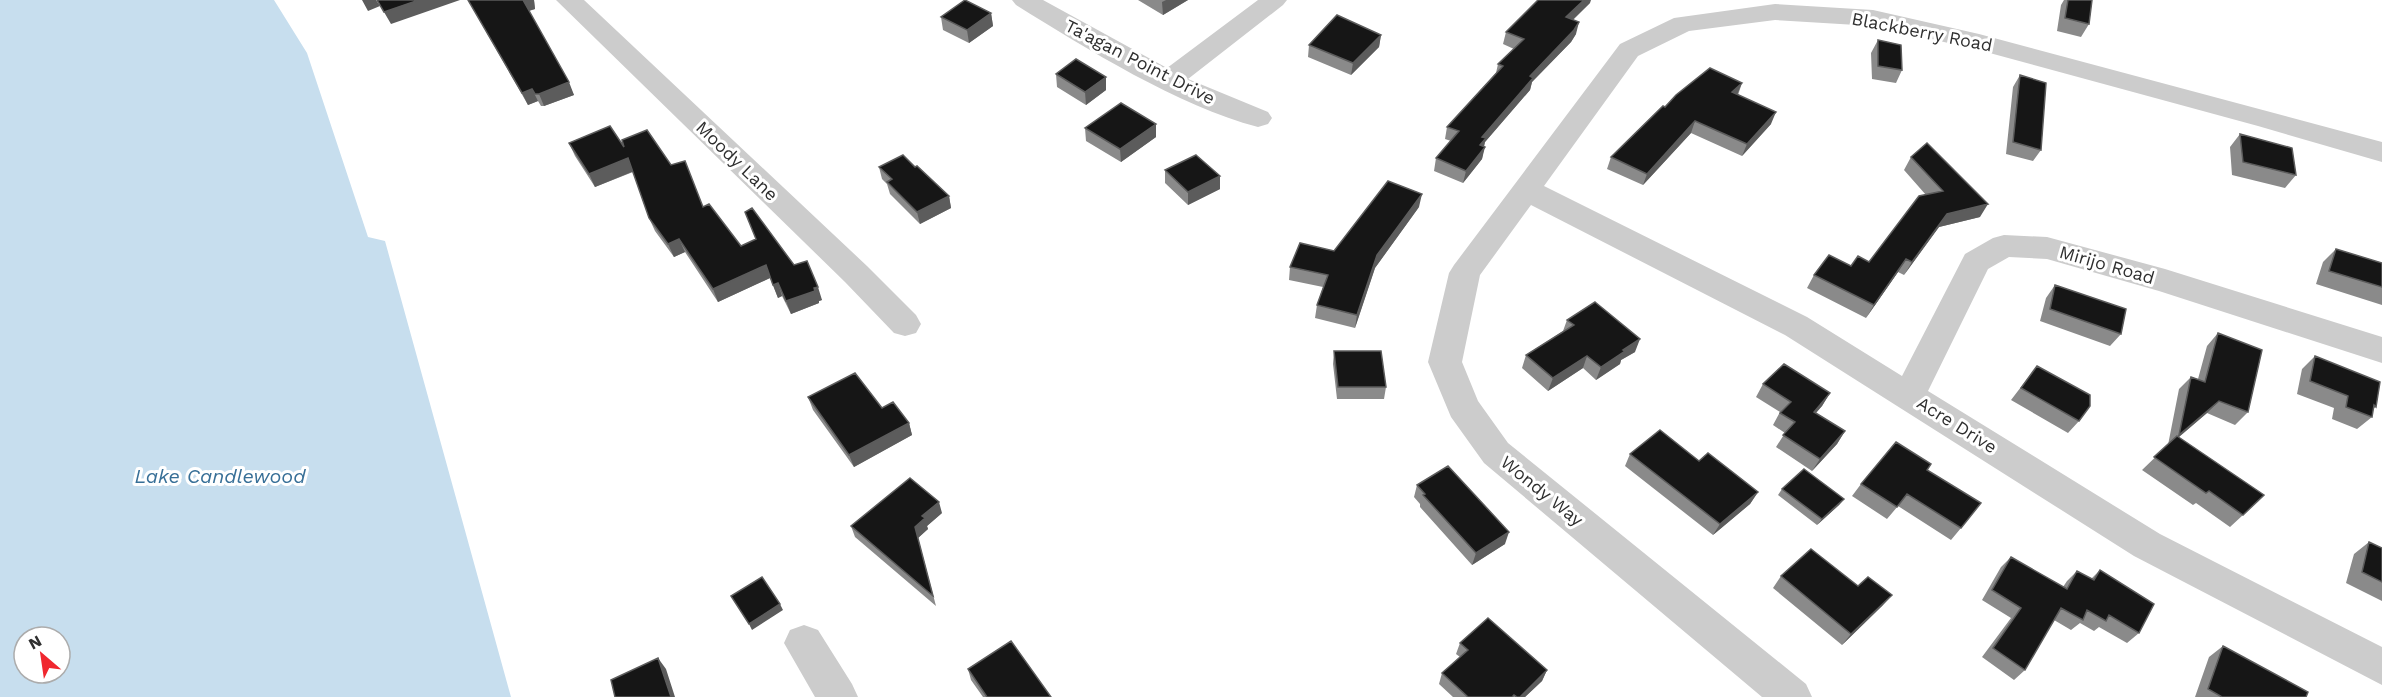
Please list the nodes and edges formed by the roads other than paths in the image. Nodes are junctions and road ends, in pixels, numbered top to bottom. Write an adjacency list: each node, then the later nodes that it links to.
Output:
1 (569, 0): 8 (street, Moody Lane)
2 (1025, 0): 4 (street, Ta'agan Point Drive)
3 (1274, 0): 4 (street)
4 (1169, 80): 5 (street, Ta'agan Point Drive)
5 (1258, 118)
6 (2382, 152): 7 (street, Blackberry Road)
7 (1527, 190): 10 (street, Acre Drive); 14 (street, Wondy Way)
8 (904, 324)
9 (2382, 350): 10 (street, Mirijo Road)
10 (1909, 396): 12 (street, Acre Drive)
11 (804, 643): 13 (street)
12 (2382, 668)
13 (838, 697)
14 (1792, 697)

